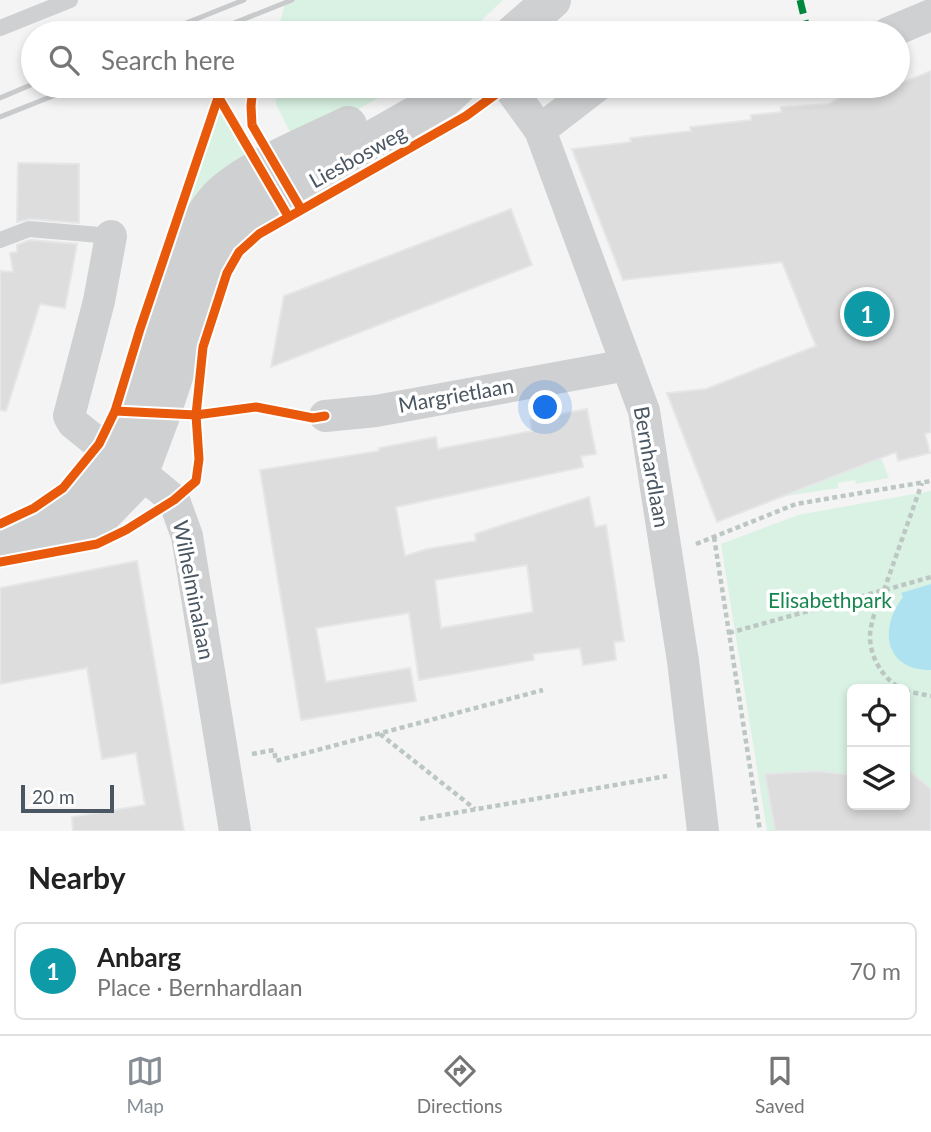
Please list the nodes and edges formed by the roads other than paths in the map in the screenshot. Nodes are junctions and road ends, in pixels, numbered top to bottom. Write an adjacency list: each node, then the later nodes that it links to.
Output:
1 (70, 0): 6 (lane)
2 (552, 0): 4 (street)
3 (931, 15): 5 (street)
4 (528, 21)
5 (910, 24)
6 (0, 28)
7 (404, 98): 16 (street, Liesbosweg)
8 (445, 98): 16 (street, Liesbosweg)
9 (517, 98): 11 (street, Bernhardlaan)
10 (581, 98): 11 (street)
11 (540, 130): 14 (street, Bernhardlaan)
12 (111, 236): 13 (lane); 16 (street, Wilhelminalaan)
13 (0, 240)
14 (627, 365): 15 (street, Margrietlaan); 19 (street, Bernhardlaan)
15 (326, 416)
16 (129, 465): 17 (street); 18 (street, Wilhelminalaan)
17 (11, 541)
18 (235, 831)
19 (704, 831)

